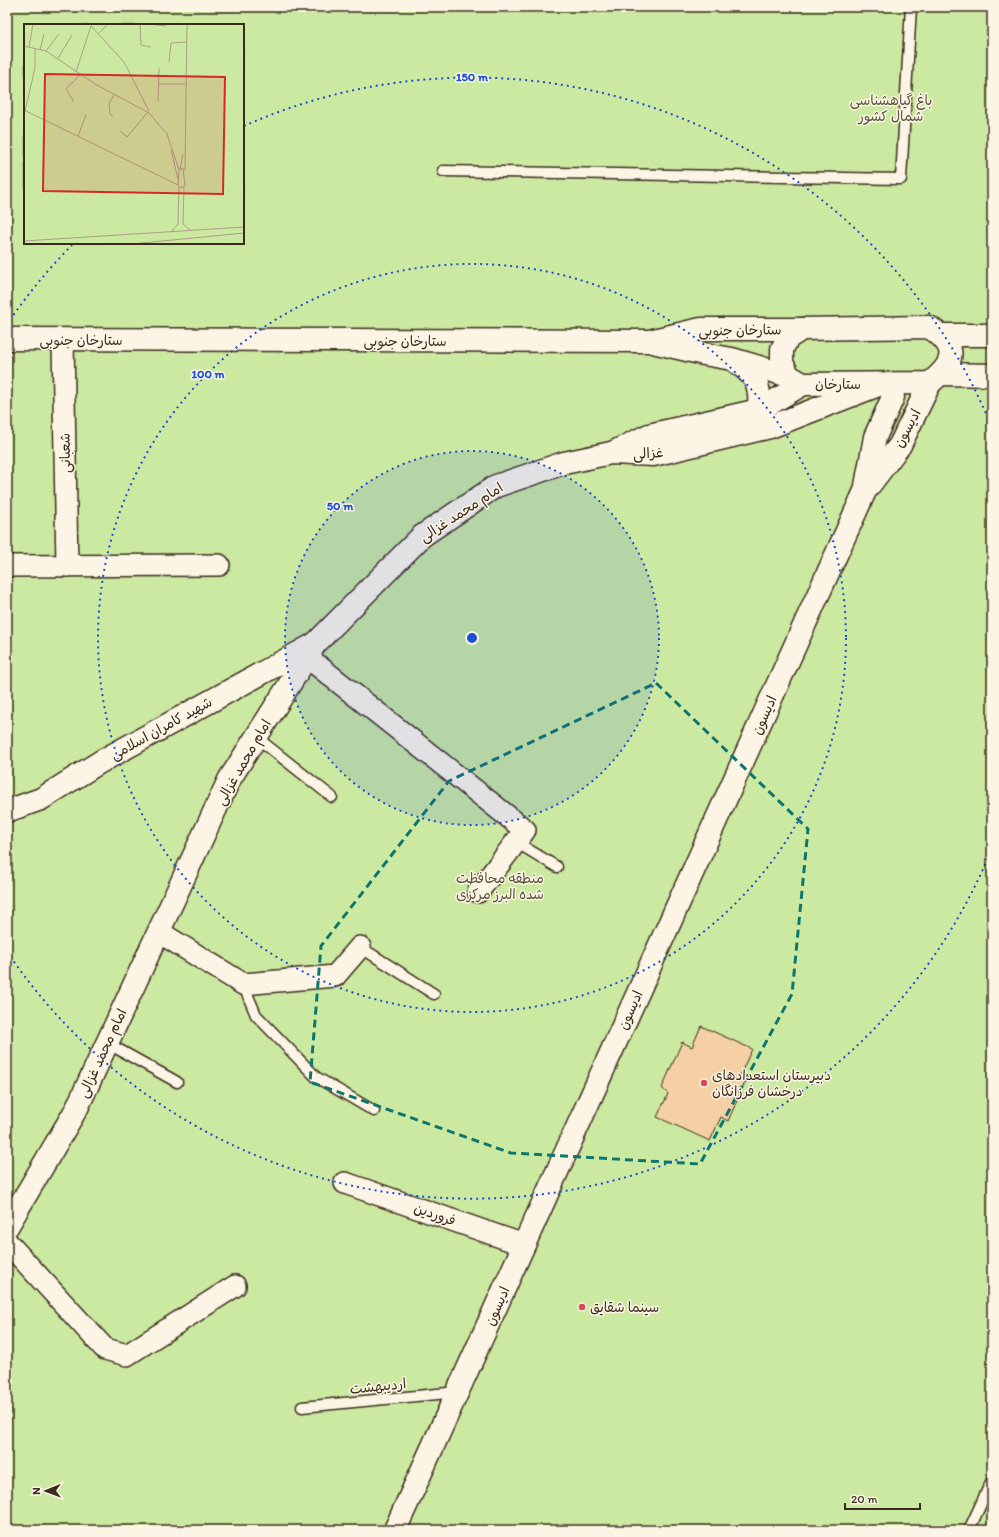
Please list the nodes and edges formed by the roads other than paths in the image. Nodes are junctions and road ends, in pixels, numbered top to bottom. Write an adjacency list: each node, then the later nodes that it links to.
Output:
1 (911, 7): 2 (lane)
2 (443, 171)
3 (802, 329): 4 (street); 8 (street, ستارخان جنوبی); 12 (street)
4 (941, 335): 5 (street); 11 (street)
5 (992, 335)
6 (7, 339): 7 (street, ستارخان جنوبی)
7 (63, 340): 8 (street, ستارخان جنوبی); 19 (street, شعبانی)
8 (649, 341): 9 (street)
9 (732, 359): 12 (street); 14 (street)
10 (992, 375): 11 (street, ستارخان)
11 (936, 379): 13 (street, ستارخان); 16 (street, ادیسون)
12 (796, 380): 13 (street, ستارخان); 14 (street, غزالی)
13 (885, 384): 15 (street, غزالی); 16 (street, ادیسون)
14 (759, 410): 15 (street, غزالی)
15 (611, 454): 20 (street, امام محمد غزالی)
16 (866, 491): 37 (street, ادیسون)
17 (219, 565): 19 (street)
18 (7, 566): 19 (street)
19 (67, 566)
20 (311, 650): 21 (street, امام محمد غزالی); 23 (street, شهید کامران اسلامی); 24 (street)
21 (256, 737): 22 (lane); 27 (street, امام محمد غزالی)
22 (332, 797)
23 (7, 811)
24 (516, 842): 25 (lane); 26 (street)
25 (557, 867)
26 (478, 892)
27 (159, 932): 29 (street); 31 (street, امام محمد غزالی)
28 (360, 947): 29 (street); 30 (lane)
29 (242, 984): 33 (lane)
30 (434, 994)
31 (107, 1043): 32 (lane); 35 (street, امام محمد غزالی)
32 (177, 1082)
33 (374, 1111)
34 (345, 1183): 37 (street, فروردین)
35 (7, 1227)
36 (7, 1242): 38 (street)
37 (524, 1245): 39 (street, ادیسون)
38 (234, 1286)
39 (458, 1392): 40 (lane, اردیبهشت); 42 (street, ادیسون)
40 (302, 1407)
41 (992, 1480): 43 (lane)
42 (395, 1530)
43 (968, 1530)

